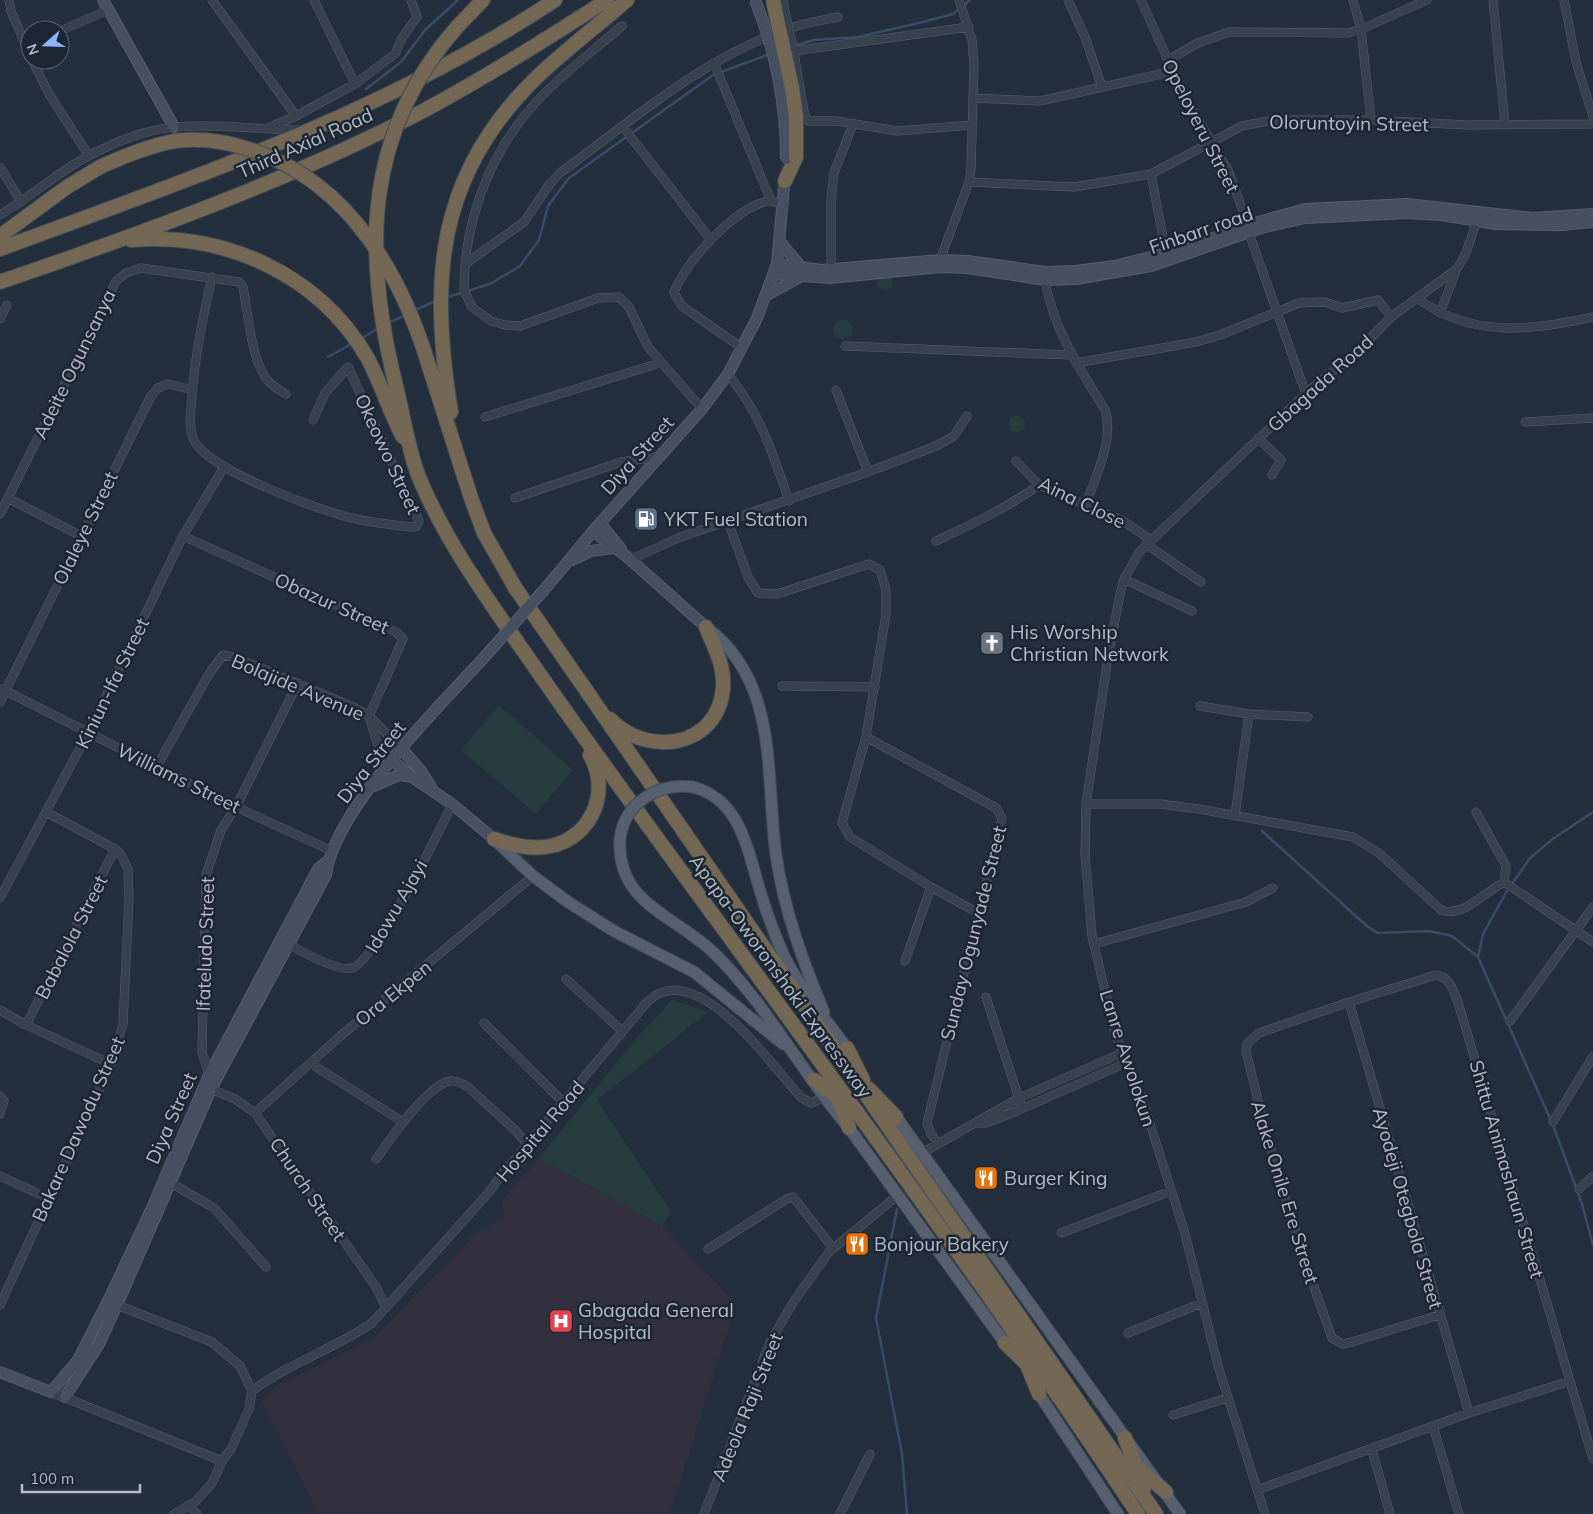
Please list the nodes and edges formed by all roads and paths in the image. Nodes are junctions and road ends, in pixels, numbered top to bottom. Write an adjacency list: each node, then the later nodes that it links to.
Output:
1 (10, 0): 26 (street)
2 (103, 0): 20 (main road)
3 (212, 0): 35 (street)
4 (314, 0): 32 (street)
5 (411, 0): 32 (street)
6 (483, 0): 102 (highway, bridge)
7 (555, 0): 44 (highway, Third Axial Road)
8 (607, 0): 64 (highway, Third Axial Road)
9 (627, 0): 104 (highway)
10 (755, 0): 48 (main road, bridge)
11 (773, 0): 48 (highway, bridge)
12 (783, 0): 27 (street, bridge)
13 (1068, 0): 33 (street)
14 (1141, 0): 28 (street, Opeloyeru Street)
15 (1354, 0): 25 (street)
16 (1427, 0): 25 (street)
17 (1493, 0): 39 (street)
18 (1564, 0): 36 (street)
19 (960, 3): 23 (street)
20 (108, 10): 24 (street); 42 (main road)
21 (838, 17): 30 (street)
22 (622, 26): 69 (street)
23 (969, 26): 27 (street); 34 (street)
24 (70, 27)
25 (1361, 30): 28 (street); 37 (street)
26 (20, 31)
27 (793, 50): 38 (street)
28 (1168, 60): 31 (street, Opeloyeru Street)
29 (37, 70): 47 (street)
30 (717, 70): 45 (street); 53 (street)
31 (1170, 72): 33 (street); 46 (street, Opeloyeru Street)
32 (355, 84): 35 (street)
33 (1102, 87): 34 (street)
34 (973, 98): 41 (street)
35 (296, 116): 43 (street)
36 (1593, 117)
37 (1371, 120): 39 (street, Oloruntoyin Street); 46 (street, Oloruntoyin Street)
38 (853, 124): 41 (street); 72 (street)
39 (1505, 124): 40 (street, Oloruntoyin Street)
40 (1593, 124)
41 (972, 126): 52 (street)
42 (174, 127): 43 (street); 47 (street)
43 (262, 130): 44 (street)
44 (316, 130): 66 (highway, Third Axial Road)
45 (625, 130): 63 (street); 69 (street)
46 (1210, 143): 50 (street, Oloruntoyin Street); 61 (street, Opeloyeru Street)
47 (89, 156): 54 (street)
48 (791, 158): 51 (highway)
49 (0, 166): 54 (street)
50 (1151, 174): 52 (street, Oloruntoyin Street); 67 (street)
51 (785, 180): 55 (main road, Diya Street)
52 (969, 182): 68 (street)
53 (771, 201): 55 (street); 63 (street)
54 (21, 202): 58 (street)
55 (784, 205): 65 (main road, Diya Street)
56 (1305, 213): 57 (main road, Finbarr road); 59 (main road, Finbarr road); 61 (main road, Finbarr road)
57 (1593, 214)
58 (0, 215)
59 (1477, 220): 60 (main road, Finbarr road); 70 (street, Gbagada Road)
60 (1593, 222)
61 (1249, 229): 67 (main road, Finbarr road); 75 (main road, Finbarr road); 80 (street, Opeloyeru Street)
62 (0, 236): 104 (highway, bridge)
63 (711, 240): 86 (street)
64 (118, 242): 76 (highway, Third Axial Road); 102 (highway)
65 (781, 243): 71 (main road, Diya Street); 73 (main road)
66 (0, 249)
67 (1166, 254): 68 (main road, Finbarr road)
68 (940, 260): 72 (main road, Finbarr road)
69 (465, 264): 88 (street)
70 (1457, 269): 78 (street, Gbagada Road); 81 (street)
71 (776, 270): 73 (main road); 77 (main road, Diya Street)
72 (824, 272): 73 (main road); 75 (main road, Finbarr road)
73 (801, 273): 77 (main road)
74 (212, 277): 91 (street, Okeowo Street); 93 (street, Adeite Ogunsanya); 110 (street, Adeite Ogunsanya)
75 (1045, 280): 87 (street)
76 (0, 282)
77 (767, 294): 86 (main road, Diya Street)
78 (1417, 298): 81 (street); 82 (street, Gbagada Road)
79 (7, 305): 84 (street)
80 (1277, 311): 82 (street); 89 (street); 94 (street, Opeloyeru Street)
81 (1440, 313): 83 (street)
82 (1391, 317): 94 (street, Gbagada Road)
83 (1593, 317)
84 (0, 319)
85 (845, 346): 87 (street)
86 (742, 348): 90 (main road, Diya Street)
87 (1071, 355): 89 (street)
88 (660, 363): 95 (street); 97 (street)
89 (1076, 363): 113 (street)
90 (728, 374): 95 (main road, Diya Street); 112 (street)
91 (192, 390): 106 (street, Okeowo Street); 117 (street, Olaleye Street)
92 (836, 390): 107 (street)
93 (286, 394)
94 (1306, 394): 101 (street, Gbagada Road)
95 (702, 409): 103 (main road, Diya Street)
96 (967, 416): 107 (street)
97 (485, 417)
98 (1593, 418): 100 (street)
99 (313, 420): 106 (street, Okeowo Street)
100 (1525, 422)
101 (1258, 438): 108 (street); 120 (street, Gbagada Road)
102 (410, 451): 134 (highway, Apapa-Oworonshoki Expressway)
103 (658, 457): 111 (street); 116 (main road, Diya Street)
104 (459, 458): 128 (highway, Apapa-Oworonshoki Expressway)
105 (1016, 461): 109 (street, Aina Close)
106 (224, 467): 118 (street, Kiniun-Ifa Street)
107 (868, 472): 112 (street)
108 (1272, 475)
109 (1039, 485): 113 (street, Aina Close); 119 (street)
110 (8, 498): 114 (street, Adeite Ogunsanya); 117 (street)
111 (515, 498)
112 (790, 501): 115 (street)
113 (1086, 505): 120 (street, Aina Close)
114 (0, 514)
115 (728, 522): 122 (street); 131 (street)
116 (596, 527): 121 (main road); 122 (main road); 123 (main road, Diya Street)
117 (82, 536): 132 (street, Olaleye Street)
118 (183, 536): 137 (street, Obazur Street); 139 (street, Kiniun-Ifa Street)
119 (936, 541)
120 (1148, 542): 124 (street, Lanre Awolokun); 125 (street, Aina Close)
121 (613, 548): 122 (main road); 123 (main road)
122 (628, 558): 127 (main road)
123 (568, 562): 141 (main road, Diya Street, bridge)
124 (1124, 579): 126 (street); 148 (street, Lanre Awolokun)
125 (1201, 582)
126 (1192, 610)
127 (706, 627): 128 (highway); 173 (main road)
128 (577, 679): 178 (highway, Apapa-Oworonshoki Expressway)
129 (298, 683): 137 (street, Bolajide Avenue); 143 (street, Bolajide Avenue); 149 (street, Ifateludo Street)
130 (782, 686): 131 (street)
131 (875, 687): 140 (street)
132 (3, 689): 133 (street, Olaleye Street); 139 (street, Williams Street)
133 (0, 702)
134 (558, 703): 153 (highway); 184 (highway, Apapa-Oworonshoki Expressway)
135 (1200, 706): 136 (street)
136 (1249, 714): 138 (street); 152 (street)
137 (369, 716): 141 (street, Bolajide Avenue); 142 (street)
138 (1308, 717)
139 (88, 733): 143 (street, Williams Street); 150 (street, Kiniun-Ifa Street)
140 (866, 737): 158 (street); 162 (street, Sunday Ogunyade Street)
141 (402, 748): 142 (main road, Diya Street); 146 (main road)
142 (392, 760): 144 (main road); 145 (main road, Diya Street)
143 (157, 766): 149 (street, Williams Street)
144 (412, 777): 145 (main road); 146 (main road)
145 (369, 789): 155 (main road, Diya Street)
146 (432, 790): 147 (main road)
147 (452, 804): 153 (main road); 165 (street, Idowu Ajayi)
148 (1086, 804): 152 (street); 166 (street, Lanre Awolokun)
149 (236, 807): 155 (street, Williams Street); 185 (street, Ifateludo Street)
150 (46, 812): 154 (street); 160 (street, Kiniun-Ifa Street)
151 (1476, 812): 157 (street)
152 (1235, 815): 157 (street)
153 (494, 839): 156 (main road)
154 (116, 850): 175 (street, Babalola Street); 183 (street, Bakare Dawodu Street)
155 (330, 856): 165 (main road, Diya Street); 185 (main road, Diya Street)
156 (533, 876): 180 (main road); 181 (street, Ora Ekpen)
157 (1507, 884): 163 (street)
158 (931, 887): 162 (street); 167 (street)
159 (1272, 888): 166 (street)
160 (0, 898)
161 (1593, 907): 163 (street)
162 (978, 913): 202 (street, Sunday Ogunyade Street)
163 (1576, 931): 164 (street); 172 (street)
164 (1593, 942)
165 (290, 944): 187 (main road, Diya Street)
166 (1094, 944): 177 (street, Lanre Awolokun)
167 (905, 961)
168 (566, 979): 176 (street)
169 (986, 997): 191 (street)
170 (1349, 1002): 221 (street, Ayodeji Otegbola Street); 221 (street, Alake Onile Ere Street); 226 (street, Shittu Animashaun Street)
171 (0, 1010): 175 (street)
172 (1510, 1021)
173 (829, 1022): 178 (main road, Apapa-Oworonshoki Expressway); 180 (main road, bridge)
174 (484, 1023): 192 (street)
175 (26, 1025): 183 (street)
176 (622, 1032): 190 (street, Hospital Road); 192 (street, Hospital Road)
177 (1122, 1053): 182 (street, Lanre Awolokun); 191 (street)
178 (845, 1055): 197 (highway, Apapa-Oworonshoki Expressway); 197 (highway)
179 (1593, 1056): 199 (street)
180 (797, 1057): 186 (main road, Apapa-Oworonshoki Expressway)
181 (310, 1063): 194 (street, Ora Ekpen); 198 (street)
182 (1126, 1063): 193 (street); 209 (street, Lanre Awolokun)
183 (110, 1064): 212 (street, Bakare Dawodu Street)
184 (825, 1068): 189 (highway); 196 (highway, Apapa-Oworonshoki Expressway)
185 (209, 1075): 229 (main road, Diya Street)
186 (814, 1080): 189 (highway); 190 (main road, Apapa-Oworonshoki Expressway)
187 (211, 1089): 194 (street, Church Street); 208 (main road, Diya Street)
188 (0, 1096): 195 (street)
189 (837, 1096): 196 (highway); 201 (highway)
190 (823, 1098): 201 (main road, Apapa-Oworonshoki Expressway)
191 (1019, 1098): 193 (street); 200 (street)
192 (563, 1102): 203 (street, Hospital Road)
193 (1022, 1109): 200 (street)
194 (255, 1113): 220 (street, Church Street)
195 (0, 1114)
196 (860, 1116): 223 (highway, Apapa-Oworonshoki Expressway)
197 (891, 1121): 204 (main road, Apapa-Oworonshoki Expressway); 237 (highway, Apapa-Oworonshoki Expressway)
198 (403, 1122): 203 (street); 205 (street)
199 (1553, 1122)
200 (975, 1123): 202 (street)
201 (849, 1128): 211 (main road, Apapa-Oworonshoki Expressway)
202 (938, 1143): 204 (street)
203 (528, 1145): 220 (street, Hospital Road)
204 (922, 1153): 236 (main road, Apapa-Oworonshoki Expressway)
205 (376, 1159)
206 (0, 1176): 212 (street)
207 (1593, 1176): 210 (street)
208 (171, 1183): 216 (street); 219 (main road, Diya Street)
209 (1171, 1190): 213 (street); 217 (street, Lanre Awolokun)
210 (1578, 1190)
211 (898, 1196): 214 (street, Adeola Raji Street); 223 (main road, Apapa-Oworonshoki Expressway)
212 (48, 1198): 218 (street, Bakare Dawodu Street)
213 (1061, 1233)
214 (833, 1248): 215 (street); 249 (street, Adeola Raji Street)
215 (708, 1249)
216 (266, 1268)
217 (1202, 1303): 222 (street); 232 (street, Lanre Awolokun)
218 (0, 1305)
219 (117, 1305): 228 (street); 231 (main road, Diya Street)
220 (386, 1308): 228 (street, Hospital Road)
221 (1439, 1315): 233 (street, Ayodeji Otegbola Street)
222 (1128, 1332)
223 (1010, 1338): 224 (highway); 227 (highway, Apapa-Oworonshoki Expressway); 230 (main road, Apapa-Oworonshoki Expressway)
224 (1027, 1366): 227 (highway); 230 (highway)
225 (0, 1372): 229 (main road)
226 (1570, 1381): 233 (street); 240 (street, Shittu Animashaun Street)
227 (1054, 1387): 252 (highway, Apapa-Oworonshoki Expressway)
228 (252, 1391): 241 (street)
229 (51, 1392): 231 (street)
230 (1039, 1394): 251 (main road, Apapa-Oworonshoki Expressway)
231 (65, 1397): 241 (street)
232 (1227, 1398): 234 (street); 243 (street, Lanre Awolokun)
233 (1469, 1413): 235 (street)
234 (1173, 1415)
235 (1433, 1426): 238 (street); 256 (street)
236 (1125, 1438): 242 (highway); 244 (main road, Apapa-Oworonshoki Expressway)
237 (1112, 1449): 242 (highway); 246 (highway, Apapa-Oworonshoki Expressway)
238 (1372, 1450): 243 (street); 255 (street)
239 (870, 1454): 250 (street)
240 (1593, 1459)
241 (222, 1461): 245 (street)
242 (1137, 1467): 244 (highway); 246 (highway)
243 (1257, 1490): 254 (street, Lanre Awolokun)
244 (1166, 1492): 253 (main road, Apapa-Oworonshoki Expressway)
245 (189, 1506): 247 (street); 248 (street)
246 (1152, 1509)
247 (174, 1514)
248 (196, 1514)
249 (704, 1514)
250 (840, 1514)
251 (1118, 1514)
252 (1138, 1514)
253 (1180, 1514)
254 (1265, 1514)
255 (1390, 1514)
256 (1459, 1514)

